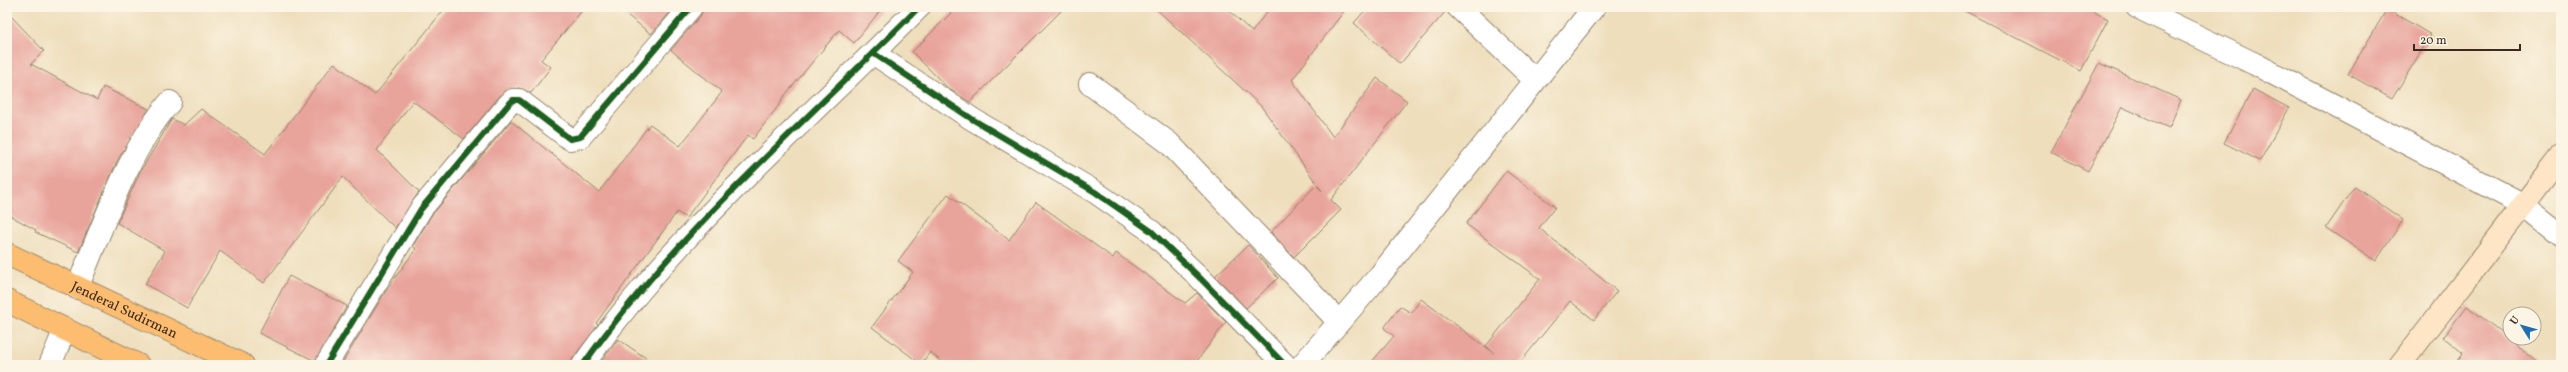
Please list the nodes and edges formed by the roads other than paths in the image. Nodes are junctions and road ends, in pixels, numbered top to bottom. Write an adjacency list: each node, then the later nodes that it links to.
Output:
1 (691, 7): 21 (street)
2 (919, 7): 6 (street)
3 (1458, 7): 7 (street)
4 (1594, 7): 7 (street)
5 (2137, 7): 11 (street)
6 (873, 53): 22 (street); 23 (street)
7 (1535, 80): 16 (street)
8 (1090, 84): 16 (street)
9 (170, 102): 14 (street)
10 (2561, 156): 11 (street)
11 (2522, 204): 12 (street); 25 (street)
12 (2561, 235)
13 (7, 254): 14 (highway, Jenderal Sudirman)
14 (77, 288): 20 (highway, Jenderal Sudirman)
15 (7, 301): 17 (highway)
16 (1339, 322): 24 (street)
17 (65, 329): 18 (street); 19 (highway)
18 (50, 365)
19 (138, 365)
20 (243, 365)
21 (326, 365)
22 (584, 365)
23 (1285, 365)
24 (1302, 365)
25 (2400, 365)

